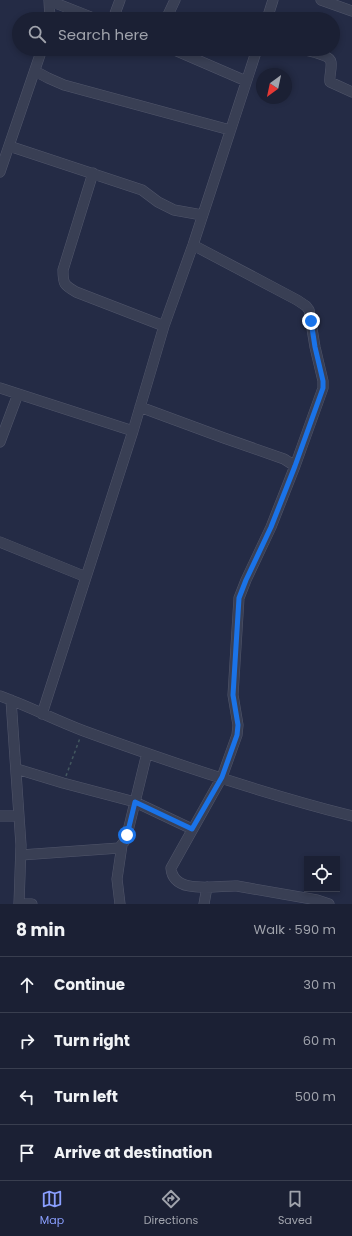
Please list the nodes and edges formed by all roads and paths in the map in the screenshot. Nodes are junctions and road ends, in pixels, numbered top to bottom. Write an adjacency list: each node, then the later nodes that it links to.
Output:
1 (50, 0): 7 (street); 8 (street)
2 (120, 0): 9 (street)
3 (175, 0): 10 (street)
4 (273, 0): 11 (street)
5 (321, 0): 6 (street)
6 (352, 11)
7 (50, 12)
8 (79, 12)
9 (116, 12)
10 (169, 12)
11 (269, 12)
12 (40, 56): 16 (street)
13 (188, 56): 17 (street)
14 (255, 56): 17 (street)
15 (324, 56): 18 (street)
16 (35, 70): 19 (street); 20 (street)
17 (246, 81): 19 (street)
18 (352, 92)
19 (230, 130): 23 (street)
20 (9, 146): 21 (street); 22 (street)
21 (0, 172)
22 (93, 173): 23 (street); 25 (street)
23 (202, 215): 24 (street)
24 (193, 245): 25 (street); 31 (street)
25 (164, 326): 28 (street)
26 (0, 388): 27 (street)
27 (18, 394): 29 (street); 30 (street)
28 (140, 407): 29 (street); 31 (street)
29 (133, 431): 33 (street)
30 (0, 442)
31 (295, 466): 40 (street)
32 (0, 542): 33 (street)
33 (86, 577): 36 (street)
34 (0, 696): 35 (street)
35 (11, 700): 36 (street); 39 (street)
36 (42, 714): 37 (street)
37 (82, 730): 38 (street); 41 (path)
38 (147, 753): 40 (street); 42 (street)
39 (17, 769): 41 (street); 44 (street)
40 (222, 777): 45 (street); 46 (street)
41 (63, 783): 42 (street)
42 (135, 802): 46 (street); 47 (street)
43 (0, 816): 44 (street)
44 (19, 816): 48 (street)
45 (352, 816)
46 (192, 829): 49 (street)
47 (122, 845): 48 (street); 52 (street)
48 (21, 856): 50 (street)
49 (207, 887): 53 (street); 54 (street)
50 (19, 904): 51 (street)
51 (32, 904)
52 (120, 904)
53 (204, 904)
54 (329, 904)

